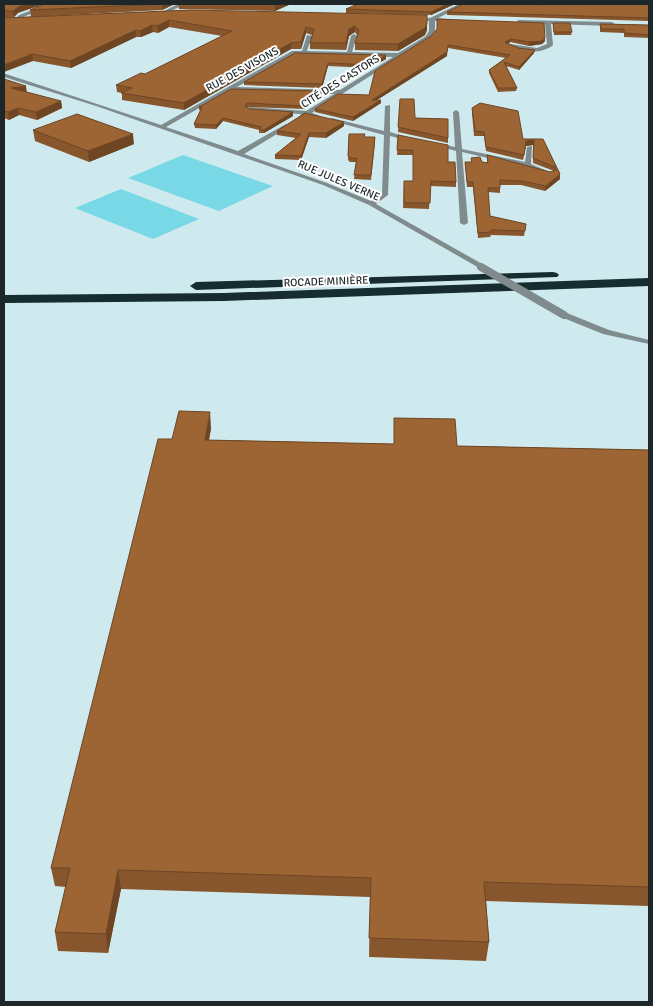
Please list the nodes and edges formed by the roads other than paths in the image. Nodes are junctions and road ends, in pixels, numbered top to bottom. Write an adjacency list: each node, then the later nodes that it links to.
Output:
1 (52, 4): 7 (street)
2 (186, 4): 4 (street)
3 (462, 4): 9 (street)
4 (182, 12)
5 (407, 19): 9 (street)
6 (11, 20): 7 (street)
7 (18, 20): 8 (street)
8 (30, 20)
9 (432, 20): 10 (street); 19 (street, CITÉ DES CASTORS)
10 (456, 20)
11 (510, 22): 12 (street)
12 (548, 23): 13 (street); 16 (street)
13 (615, 24)
14 (310, 36): 17 (street)
15 (354, 36): 18 (street)
16 (510, 46)
17 (304, 52): 18 (street, RUE DES VISONS); 21 (street, RUE DES VISONS)
18 (349, 54): 19 (street, RUE DES VISONS)
19 (398, 55): 22 (street, CITÉ DES CASTORS)
20 (4, 75): 27 (street, RUE JULES VERNE)
21 (228, 88): 22 (street); 27 (street, RUE DES VISONS)
22 (341, 92): 26 (street, CITÉ DES CASTORS)
23 (388, 106): 28 (street)
24 (250, 109): 26 (street)
25 (456, 112): 32 (street)
26 (307, 114): 28 (street); 33 (street, CITÉ DES CASTORS)
27 (161, 127): 33 (street, RUE JULES VERNE)
28 (387, 133): 29 (street); 36 (street)
29 (415, 140)
30 (433, 144): 32 (street)
31 (530, 147): 34 (street)
32 (459, 150): 34 (street); 37 (street)
33 (240, 154): 36 (street, RUE JULES VERNE)
34 (528, 166): 35 (street)
35 (552, 174)
36 (372, 204): 42 (street, RUE JULES VERNE, bridge)
37 (464, 222)
38 (649, 272): 40 (highway, ROCADE MINIÈRE)
39 (649, 282): 41 (highway, ROCADE MINIÈRE)
40 (4, 289)
41 (4, 299)
42 (649, 342)

